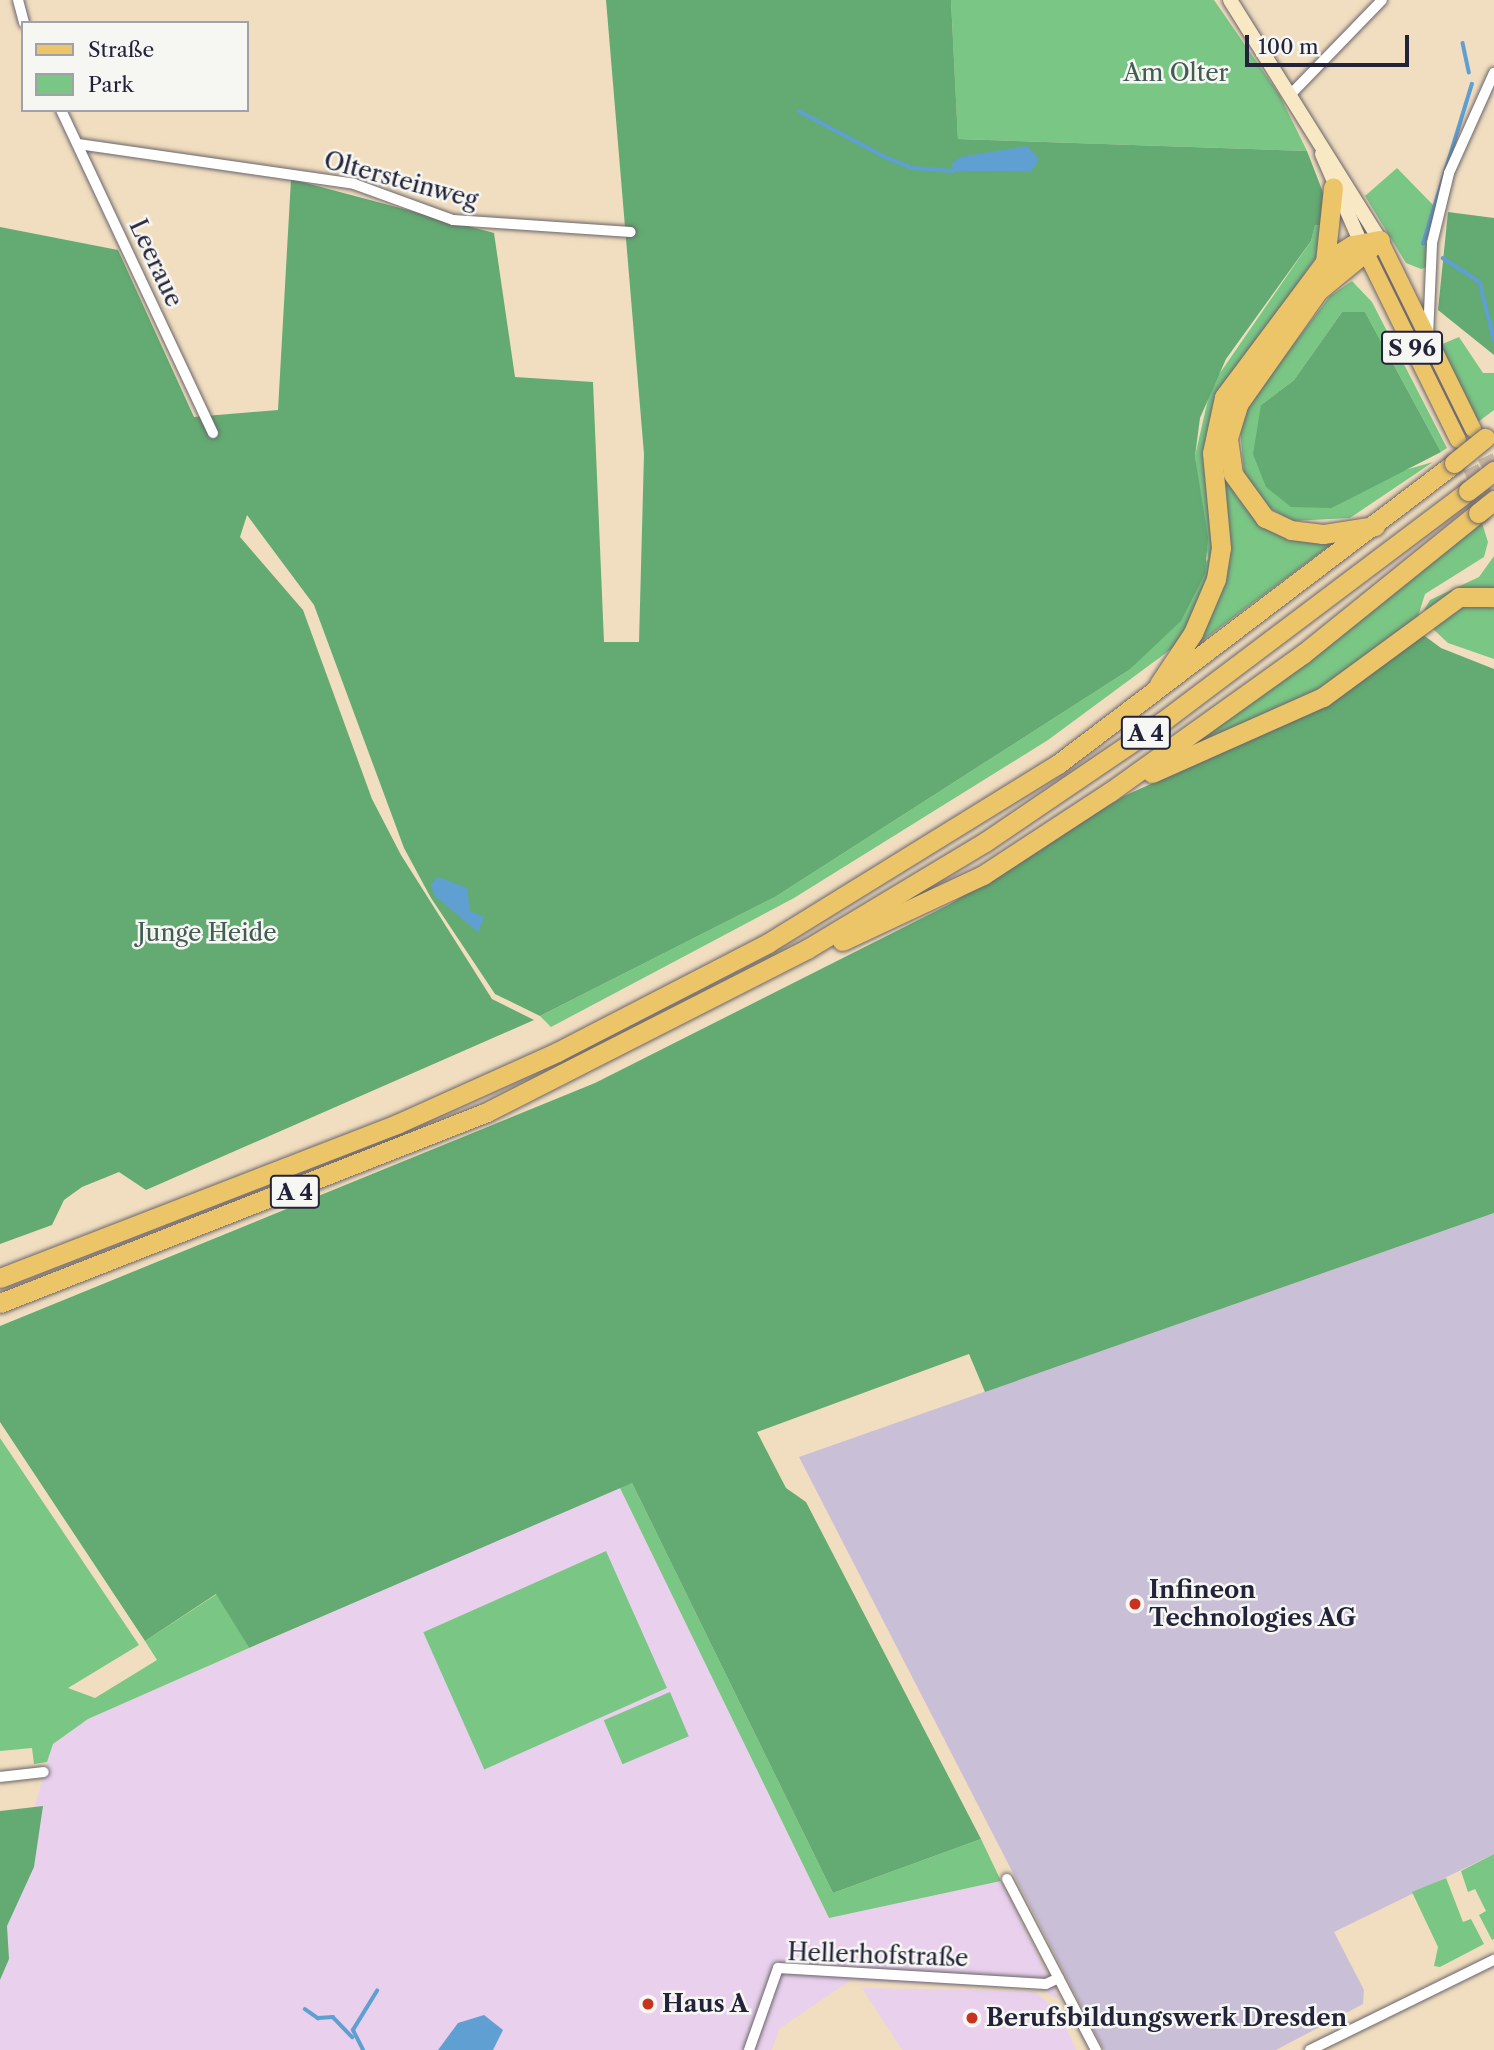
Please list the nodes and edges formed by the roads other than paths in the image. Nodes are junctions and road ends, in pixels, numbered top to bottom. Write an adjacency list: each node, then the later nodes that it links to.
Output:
1 (18, 0): 4 (street)
2 (1230, 0): 6 (main road, S 96)
3 (1382, 0): 6 (street)
4 (23, 21)
5 (1494, 73): 15 (street)
6 (1292, 93): 9 (main road, S 96)
7 (62, 112): 8 (street, Leeraue)
8 (78, 144): 11 (street, Oltersteinweg); 16 (street, Leeraue)
9 (1320, 145): 10 (main road, S 96); 12 (main road, S 96)
10 (1333, 187): 13 (main road, S 96); 14 (highway)
11 (631, 232)
12 (1380, 240): 13 (highway); 15 (main road, S 96)
13 (1363, 248): 14 (highway); 18 (main road, S 96); 21 (highway)
14 (1325, 262): 23 (highway)
15 (1427, 338): 17 (main road, S 96)
16 (213, 433)
17 (1484, 433): 21 (highway, A 4, bridge)
18 (1458, 440)
19 (1494, 471): 25 (highway, A 4, bridge)
20 (1489, 510): 24 (highway)
21 (1376, 526): 23 (highway, A 4)
22 (1494, 597): 24 (highway)
23 (1152, 695): 26 (highway, A 4)
24 (1110, 792): 25 (highway)
25 (807, 949): 27 (highway, A 4)
26 (0, 1278)
27 (0, 1303)
28 (44, 1772): 29 (street)
29 (14, 1775): 30 (street); 31 (street)
30 (0, 1776)
31 (15, 1788)
32 (1007, 1879): 34 (street)
33 (1494, 1960): 37 (street)
34 (1059, 1978): 35 (street, Hellerhofstraße); 36 (street)
35 (749, 2050)
36 (1096, 2050)
37 (1310, 2050)

